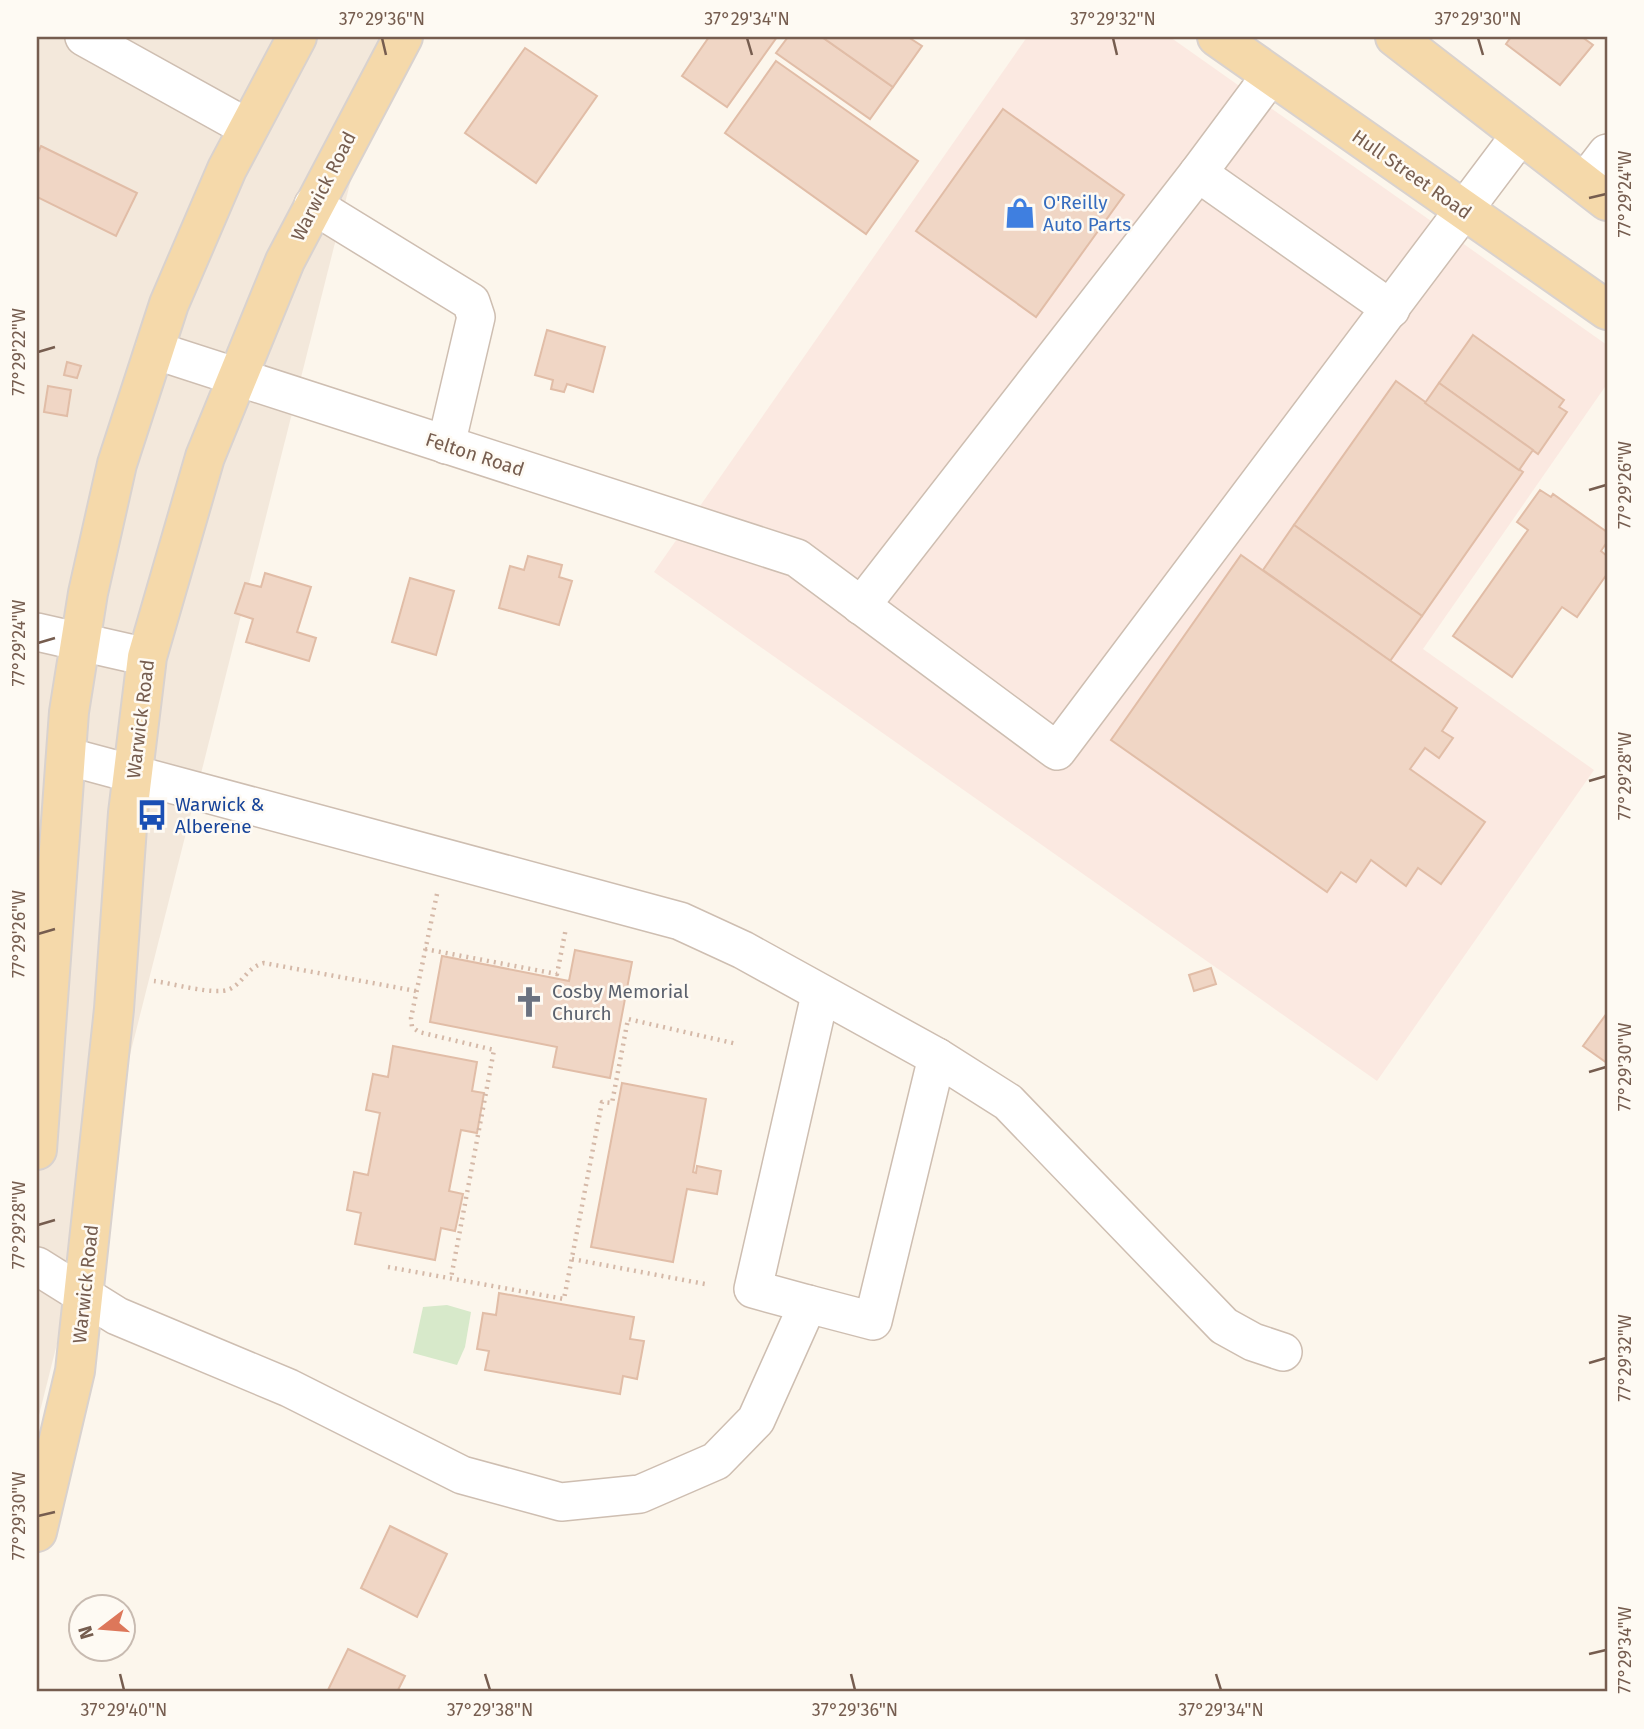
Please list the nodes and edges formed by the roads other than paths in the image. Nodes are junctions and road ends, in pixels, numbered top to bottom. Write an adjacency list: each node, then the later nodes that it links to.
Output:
1 (84, 37): 7 (street)
2 (297, 37): 7 (main road)
3 (403, 37): 12 (main road, Warwick Road)
4 (1217, 37): 6 (main road, Hull Street Road)
5 (1395, 37): 8 (main road)
6 (1270, 75): 10 (street); 13 (main road, Hull Street Road)
7 (248, 128): 16 (main road)
8 (1521, 134): 11 (main road); 13 (street)
9 (1607, 153): 11 (street)
10 (1198, 173): 14 (street); 19 (street)
11 (1596, 192)
12 (313, 205): 17 (main road, Warwick Road); 18 (street)
13 (1465, 212): 14 (street); 15 (main road, Hull Street Road)
14 (1391, 309): 19 (street, Felton Road)
15 (1607, 310)
16 (154, 350): 17 (street, Felton Road); 21 (main road)
17 (238, 377): 18 (street, Felton Road); 22 (main road, Warwick Road)
18 (446, 445): 19 (street, Felton Road)
19 (861, 606)
20 (37, 632): 21 (street)
21 (81, 641): 22 (street); 23 (main road)
22 (147, 657): 24 (main road, Warwick Road)
23 (66, 756): 24 (street); 27 (main road)
24 (132, 773): 25 (street); 29 (main road, Warwick Road)
25 (820, 995): 26 (street); 30 (street)
26 (937, 1057): 30 (street); 31 (street)
27 (37, 1150)
28 (37, 1266): 29 (street)
29 (83, 1295): 30 (street); 32 (main road, Warwick Road)
30 (808, 1304)
31 (1283, 1352)
32 (37, 1532)

